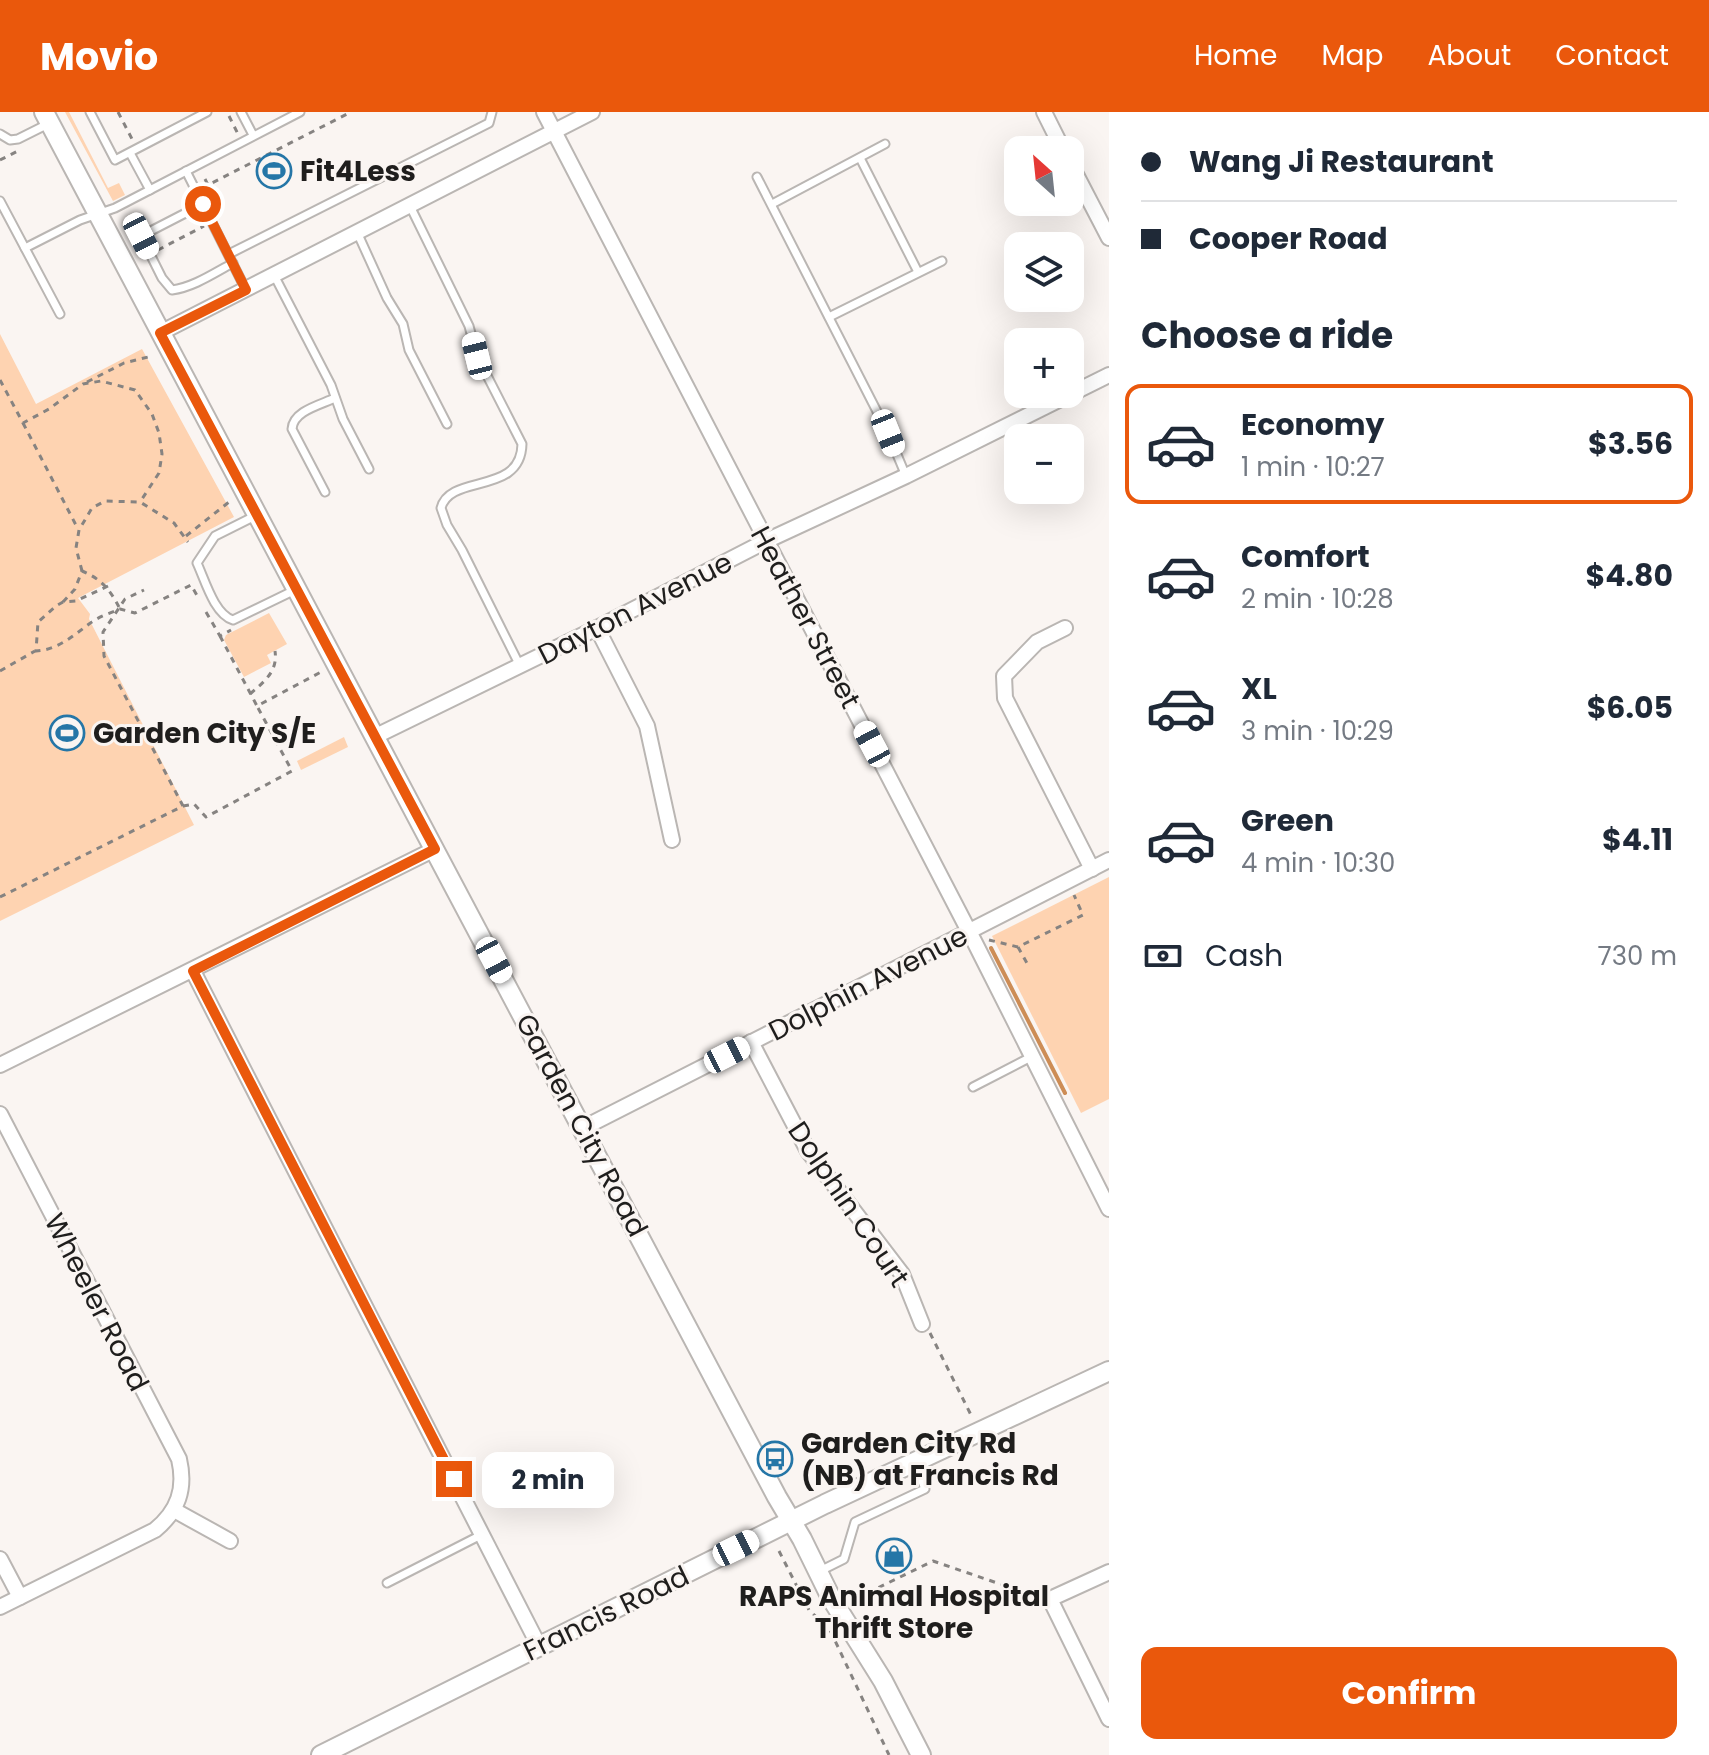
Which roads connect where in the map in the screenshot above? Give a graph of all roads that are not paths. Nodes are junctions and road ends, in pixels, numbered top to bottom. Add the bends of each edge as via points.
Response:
1 (90, 112) edge
2 (207, 112) edge
3 (241, 112) edge
4 (300, 112) edge
5 (492, 112) edge
6 (544, 112) edge
7 (592, 112) edge
8 (1044, 112) edge
9 (47, 117) edge
10 (554, 132) junction
11 (0, 134) edge
12 (253, 135) junction
13 (1056, 136) edge
14 (885, 144) dead end
15 (130, 153) junction
16 (860, 158) junction
17 (186, 171) junction
18 (757, 177) dead end
19 (150, 190) junction
20 (1084, 190) edge
21 (0, 201) edge
22 (203, 204) junction
23 (772, 204) junction
24 (410, 206) junction
25 (98, 214) junction
26 (357, 232) junction
27 (1109, 238) edge
28 (25, 248) junction
29 (229, 254) junction
30 (942, 261) dead end
31 (233, 263) junction
32 (918, 272) junction
33 (274, 275) junction
34 (246, 290) junction
35 (60, 314) dead end
36 (829, 317) junction
37 (160, 333) junction
38 (1109, 375) edge
39 (335, 398) junction
40 (447, 424) dead end
41 (369, 469) dead end
42 (906, 476) junction
43 (325, 492) dead end
44 (256, 515) junction
45 (766, 541) junction
46 (296, 589) junction
47 (597, 628) junction
48 (1065, 628) dead end
49 (520, 666) junction
50 (376, 736) junction
51 (672, 840) dead end
52 (435, 849) junction
53 (1109, 860) edge
54 (1092, 869) junction
55 (969, 931) junction
56 (193, 971) junction
57 (751, 1042) junction
58 (1033, 1057) junction
59 (0, 1065) edge
60 (973, 1087) dead end
61 (0, 1114) edge
62 (583, 1128) junction
63 (1109, 1209) edge
64 (922, 1324) road end
65 (1109, 1371) edge
66 (914, 1462) junction
67 (174, 1510) junction
68 (791, 1520) junction
69 (482, 1534) junction
70 (230, 1541) dead end
71 (0, 1559) edge
72 (818, 1572) junction
73 (1109, 1572) edge
74 (387, 1583) dead end
75 (20, 1597) junction
76 (0, 1607) edge
77 (539, 1646) junction
78 (1109, 1719) edge
79 (321, 1755) edge
80 (921, 1755) edge

1 - 15 lane via 115,160
2 - 15 lane
3 - 12 lane
4 - 12 lane
5 - 29 lane via 489,123
6 - 10 street, Heather Street
7 - 10 street
8 - 13 street
9 - 11 lane via 18,139
9 - 25 street, Garden City Road
10 - 24 street
10 - 45 street, Heather Street
12 - 17 lane
14 - 16 lane
15 - 19 lane
16 - 23 lane
16 - 32 lane
17 - 19 lane
17 - 22 lane
18 - 23 lane
19 - 25 lane
20 - 27 street
21 - 28 lane
22 - 29 lane
22 - 31 lane via 141,236 162,278 172,290 188,287
23 - 36 lane
24 - 26 street
24 - 49 lane via 522,444 513,471 448,497 441,508
25 - 28 lane
25 - 37 street, Garden City Road
26 - 33 street
26 - 40 lane
28 - 35 lane
29 - 31 lane
30 - 32 lane
31 - 34 lane
32 - 36 lane
33 - 34 street
33 - 39 lane
34 - 37 street
36 - 42 lane
37 - 44 street, Garden City Road
38 - 42 street, Dayton Avenue
39 - 41 lane
39 - 43 lane via 298,416 292,429
42 - 45 street, Dayton Avenue
44 - 46 street, Garden City Road
44 - 46 lane via 215,536 197,563 220,610 233,620
45 - 47 street, Dayton Avenue
45 - 55 street, Heather Street
46 - 50 street, Garden City Road
47 - 49 street, Dayton Avenue
47 - 51 street via 647,726
48 - 54 street via 1037,642 1004,676 1005,698
49 - 50 street, Dayton Avenue
50 - 52 street, Garden City Road
52 - 56 street
52 - 62 street, Garden City Road
53 - 54 street, Dolphin Avenue
54 - 55 street, Dolphin Avenue
55 - 57 street, Dolphin Avenue
55 - 58 street, Heather Street
56 - 59 street
56 - 69 street
57 - 62 street, Dolphin Avenue
57 - 64 street, Dolphin Court via 808,1151 902,1274
58 - 60 lane
58 - 63 street, Heather Street
61 - 67 street, Wheeler Road via 179,1459 183,1483
62 - 68 street, Garden City Road
65 - 66 street, Francis Road
66 - 68 street, Francis Road
66 - 72 lane via 925,1489 855,1522 844,1559
67 - 70 street
67 - 75 street via 155,1530
68 - 72 street, Garden City Road
68 - 77 street, Francis Road
69 - 74 lane
69 - 77 street
71 - 75 street
72 - 80 street, Garden City Road
73 - 78 street via 1050,1599
75 - 76 street
77 - 79 street, Francis Road

